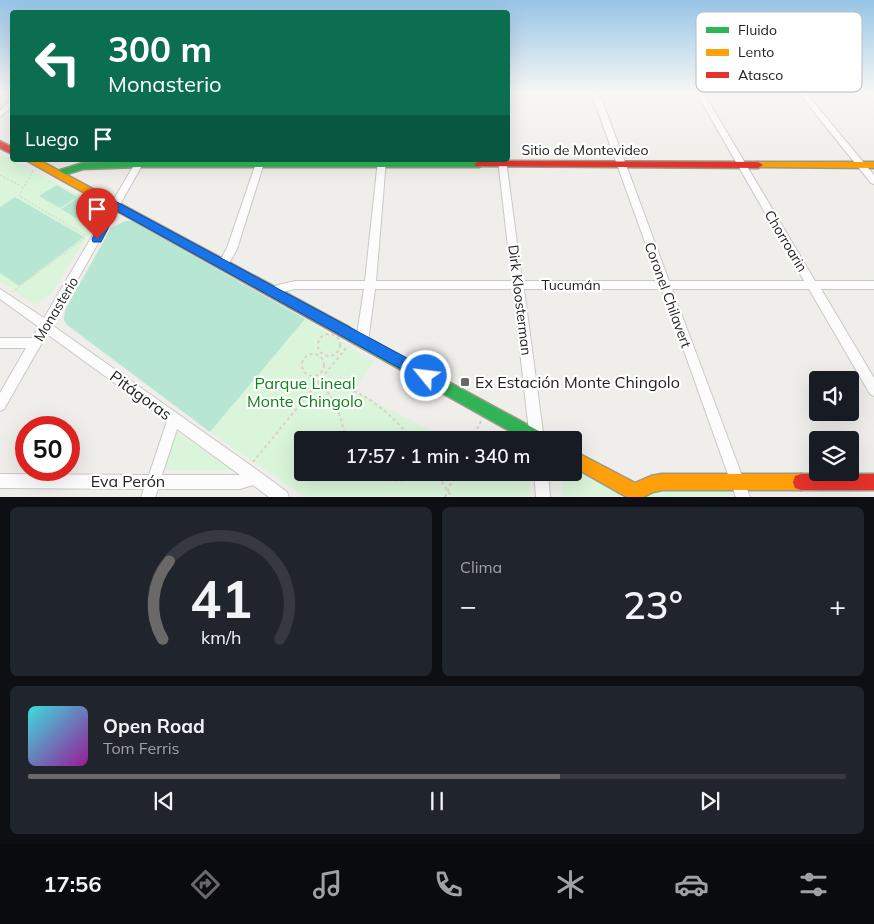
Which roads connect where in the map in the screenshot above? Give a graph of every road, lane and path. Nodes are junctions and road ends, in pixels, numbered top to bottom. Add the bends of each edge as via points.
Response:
1 (604, 115) edge
2 (713, 115) edge
3 (820, 115) edge
4 (140, 162) edge
5 (381, 162) edge
6 (503, 162) edge
7 (260, 163) edge
8 (741, 164) junction
9 (32, 165) edge
10 (622, 165) junction
11 (860, 165) junction
12 (874, 165) edge
13 (57, 174) junction
14 (0, 175) edge
15 (874, 182) edge
16 (23, 188) junction
17 (115, 205) junction
18 (223, 264) junction
19 (370, 285) junction
20 (518, 285) junction
21 (664, 285) junction
22 (812, 285) junction
23 (874, 285) edge
24 (270, 290) junction
25 (6, 293) edge
26 (46, 326) junction
27 (359, 339) junction
28 (0, 343) edge
29 (36, 343) junction
30 (322, 355) junction
31 (323, 369) junction
32 (327, 372) junction
33 (318, 383) junction
34 (874, 390) edge
35 (0, 405) edge
36 (486, 410) junction
37 (174, 419) junction
38 (344, 431) edge
39 (404, 431) edge
40 (476, 431) edge
41 (524, 431) edge
42 (538, 431) edge
43 (582, 463) edge
44 (251, 474) junction
45 (0, 481) edge
46 (153, 481) junction
47 (441, 481) edge
48 (452, 481) edge
49 (542, 481) edge
50 (737, 481) junction
51 (874, 482) edge
52 (448, 492) junction
53 (639, 494) edge
54 (148, 496) edge
55 (282, 496) edge
56 (445, 496) edge
57 (452, 496) edge
58 (543, 496) edge
59 (743, 496) edge

1 - 10 street, Coronel Chilavert
2 - 8 street, Chorroarin
3 - 11 street
4 - 7 street, Sitio de Montevideo
4 - 13 street, Sitio de Montevideo via 83,166
4 - 17 street, Monasterio
5 - 6 street, Sitio de Montevideo
5 - 7 street, Sitio de Montevideo
5 - 19 street
6 - 10 street, Sitio de Montevideo
6 - 20 street, Dirk Kloosterman
7 - 18 street via 232,249
8 - 10 street, Sitio de Montevideo
8 - 11 street, Sitio de Montevideo
8 - 22 street, Chorroarin
9 - 13 street
9 - 16 path
10 - 21 street, Coronel Chilavert
11 - 12 street, Sitio de Montevideo
11 - 15 street
13 - 17 street
14 - 16 path
16 - 25 path via 18,196 89,237
17 - 18 street
17 - 26 street, Monasterio
18 - 24 street
19 - 20 street, Tucumán
19 - 24 street, Tucumán via 295,285
19 - 27 street
20 - 21 street, Tucumán
20 - 42 street, Dirk Kloosterman
21 - 22 street, Tucumán
21 - 50 street, Coronel Chilavert
22 - 23 street, Tucumán
22 - 34 street, Chorroarin
24 - 27 street
25 - 26 street, Pitágoras
26 - 29 street, Monasterio
26 - 37 street, Pitágoras
27 - 32 path
27 - 36 street
28 - 29 street
29 - 35 street, Monasterio
30 - 30 path via 318,350 320,340 330,335 338,338 340,346 336,352
30 - 31 path
30 - 31 path via 310,355 301,367 309,376
31 - 32 path
32 - 33 path
33 - 38 path via 334,402
33 - 39 path via 339,384 379,405
33 - 44 path
36 - 40 path
36 - 41 street
37 - 44 street, Pitágoras
37 - 46 street
43 - 53 street
44 - 46 street, Eva Perón via 240,482
44 - 55 street, Pitágoras
45 - 46 street, Eva Perón
46 - 54 street
47 - 52 path
48 - 52 path
49 - 58 street
50 - 51 street
50 - 53 street via 662,482 651,484
50 - 59 street, Coronel Chilavert
52 - 56 path
52 - 57 path

